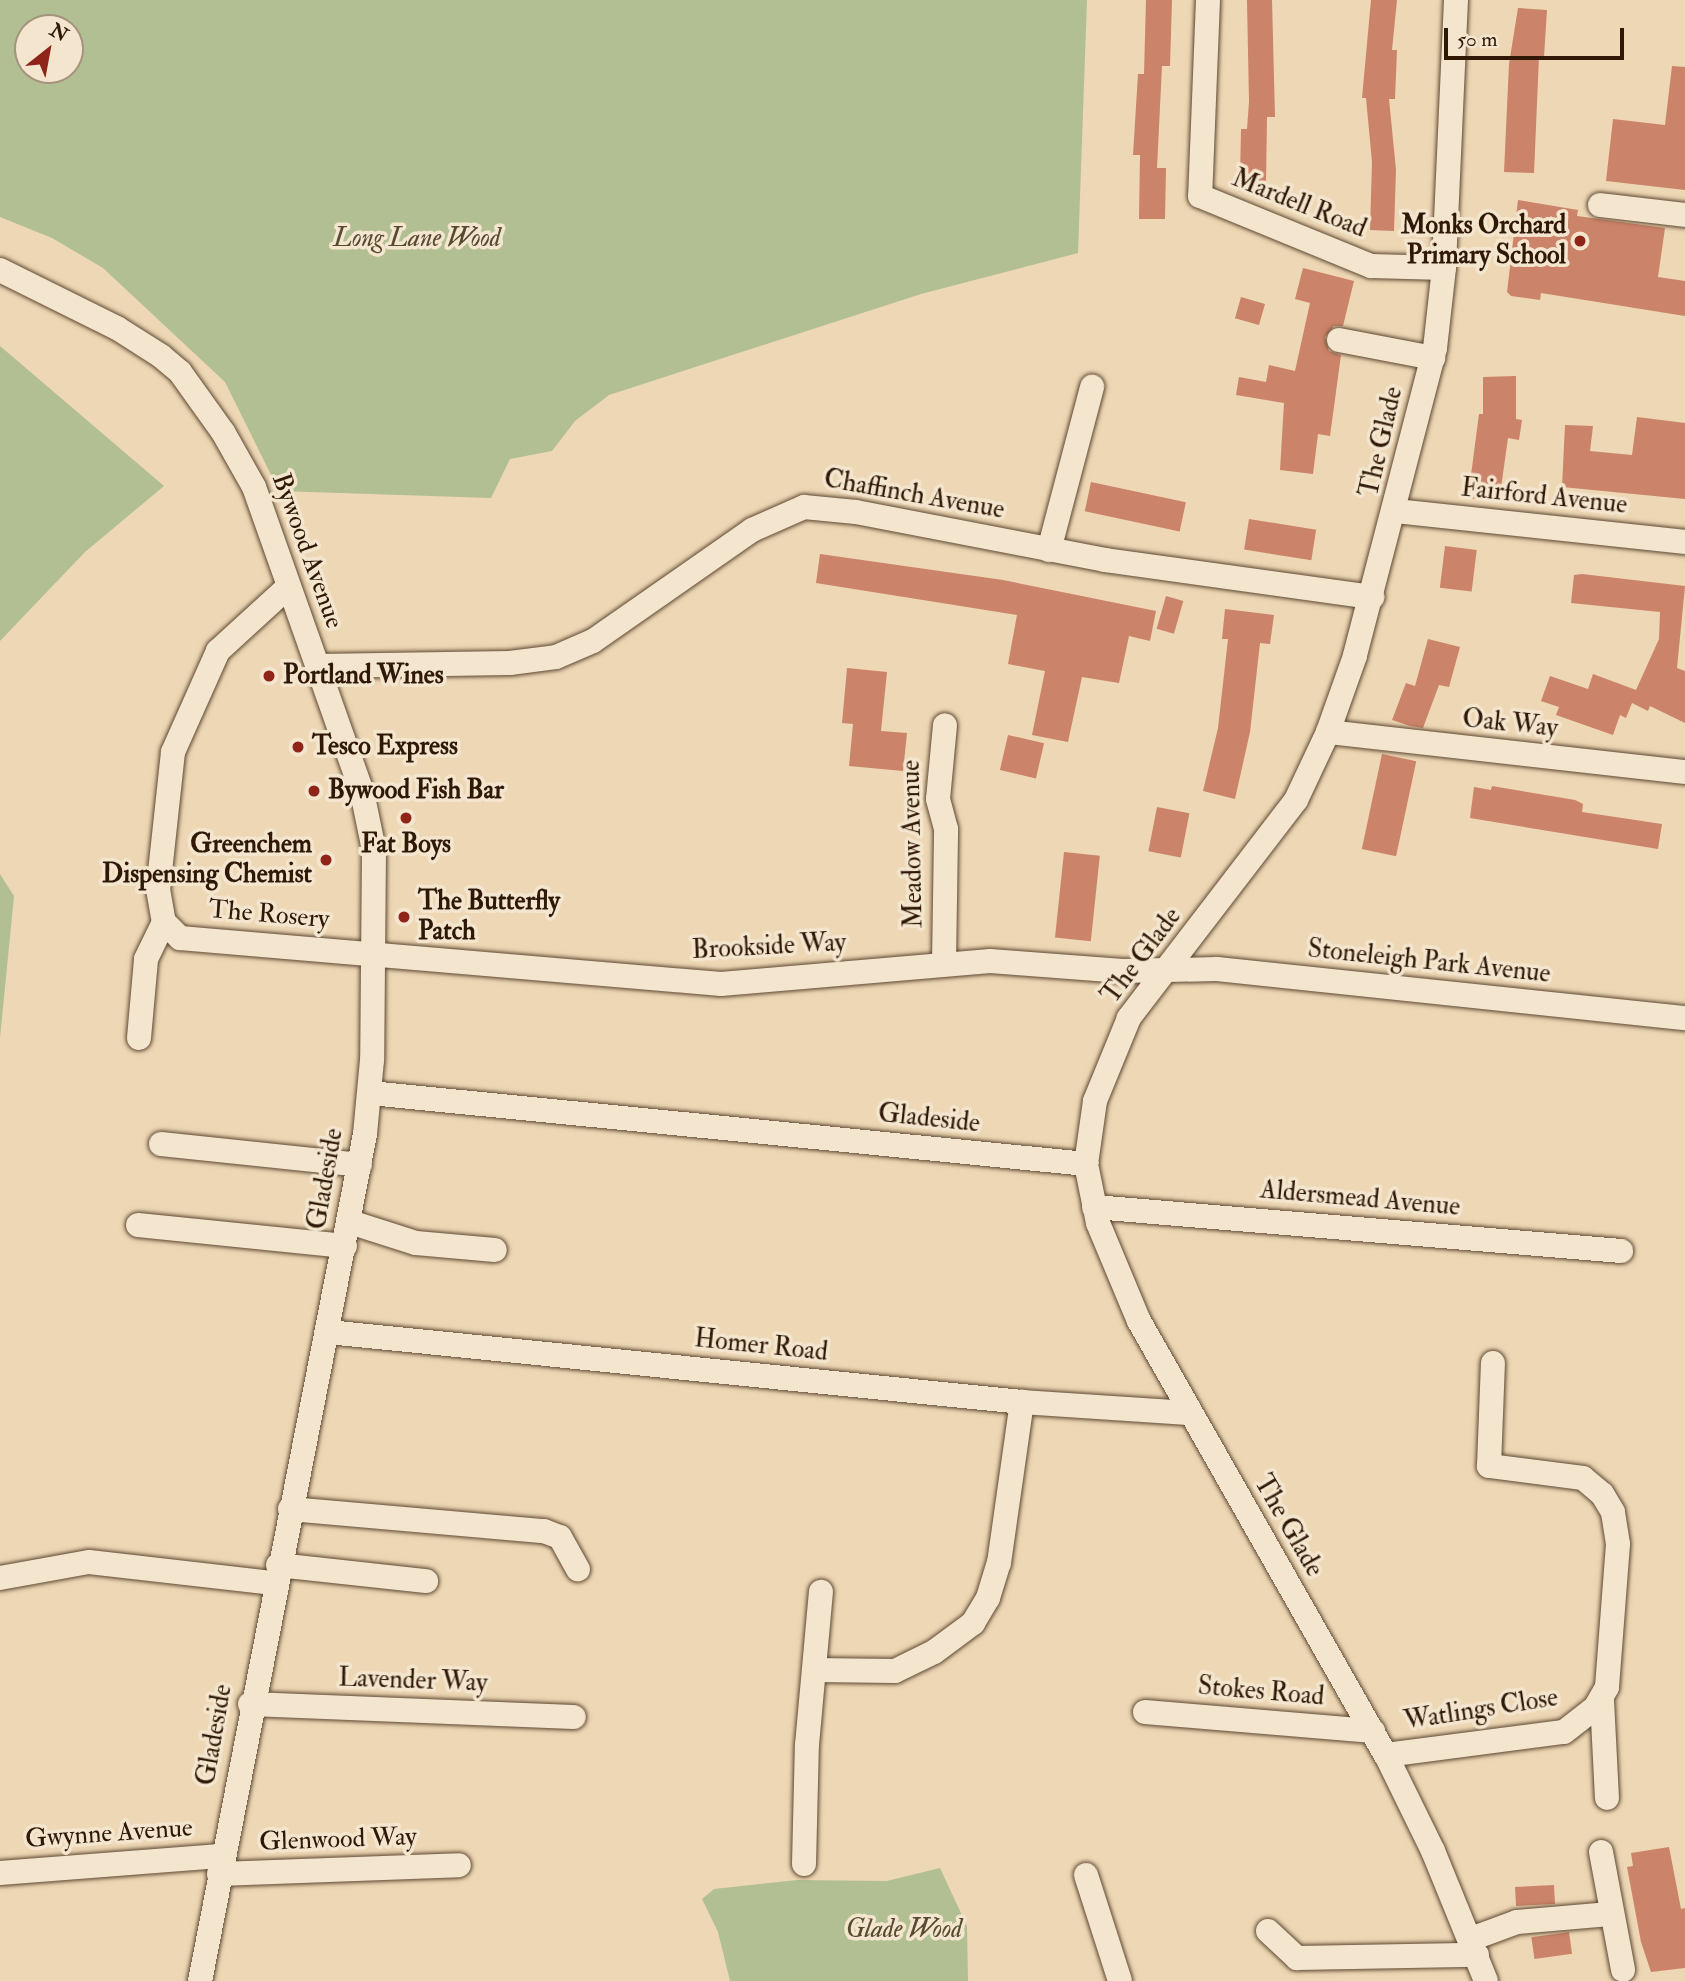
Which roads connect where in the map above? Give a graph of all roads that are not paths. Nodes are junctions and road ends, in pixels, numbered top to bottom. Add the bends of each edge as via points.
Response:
1 (1208, 0) edge
2 (1455, 0) edge
3 (1600, 205) dead end
4 (1685, 215) edge
5 (1444, 268) junction
6 (0, 271) edge
7 (1339, 340) dead end
8 (1433, 358) junction
9 (1092, 387) dead end
10 (1396, 511) junction
11 (1685, 542) edge
12 (1049, 550) junction
13 (288, 587) junction
14 (1372, 597) junction
15 (317, 666) junction
16 (945, 725) dead end
17 (1328, 732) junction
18 (1685, 772) edge
19 (164, 922) junction
20 (375, 955) junction
21 (944, 963) junction
22 (1166, 971) junction
23 (1685, 1018) edge
24 (139, 1038) dead end
25 (370, 1093) junction
26 (161, 1144) dead end
27 (1086, 1164) junction
28 (360, 1165) junction
29 (1094, 1207) junction
30 (138, 1225) dead end
31 (348, 1234) junction
32 (495, 1250) dead end
33 (1621, 1251) dead end
34 (328, 1332) junction
35 (1493, 1363) dead end
36 (1021, 1402) junction
37 (1188, 1413) junction
38 (290, 1509) junction
39 (578, 1569) dead end
40 (276, 1574) junction
41 (0, 1578) edge
42 (426, 1581) dead end
43 (821, 1592) dead end
44 (815, 1670) junction
45 (1602, 1700) junction
46 (250, 1704) junction
47 (1145, 1712) dead end
48 (574, 1717) dead end
49 (1373, 1731) junction
50 (1386, 1755) junction
51 (1607, 1798) dead end
52 (1601, 1852) dead end
53 (804, 1864) dead end
54 (221, 1865) junction
55 (458, 1865) dead end
56 (0, 1873) edge
57 (1086, 1875) dead end
58 (1609, 1914) junction
59 (1268, 1931) dead end
60 (1474, 1947) junction
61 (1623, 1970) dead end
62 (200, 1981) edge
63 (1121, 1981) edge
64 (1486, 1981) edge

1 - 5 street, Mardell Road via 1200,196 1371,266
2 - 5 street, The Glade
3 - 4 street
5 - 8 street, The Glade
6 - 13 street, Bywood Avenue via 117,328 180,372 245,468
7 - 8 street
8 - 10 street, The Glade
9 - 12 street
10 - 11 street, Fairford Avenue
10 - 14 street, The Glade
12 - 14 street, Chaffinch Avenue
12 - 15 street, Chaffinch Avenue via 847,510 804,507 752,530 604,633 556,657 510,663
13 - 15 street, Bywood Avenue
13 - 19 street via 218,651 173,752 157,865
14 - 17 street, The Glade
15 - 20 street, Bywood Avenue via 368,815 374,862
16 - 21 street, Meadow Avenue via 938,799 946,829
17 - 18 street, Oak Way
17 - 22 street, The Glade via 1284,818
19 - 20 street, The Rosery via 180,938
19 - 24 street via 146,959
20 - 21 street, Brookside Way via 721,984
20 - 25 street, Bywood Avenue
21 - 22 street, Brookside Way via 1016,960
22 - 23 street, Stoneleigh Park Avenue via 1217,970
22 - 27 street, The Glade via 1138,1004 1111,1057 1091,1118
25 - 27 street, Gladeside
25 - 28 street, Gladeside
26 - 28 street
27 - 29 street, The Glade
28 - 31 street, Gladeside
29 - 33 street, Aldersmead Avenue
29 - 37 street, The Glade via 1124,1289
30 - 31 street
31 - 32 street
31 - 34 street, Gladeside
34 - 36 street, Homer Road
34 - 38 street, Gladeside
35 - 45 street via 1489,1466 1583,1478 1602,1494 1616,1521 1609,1677
36 - 37 street, Homer Road
36 - 44 street via 999,1563 988,1598 972,1623 933,1652 895,1671
37 - 49 street, The Glade
38 - 39 street via 544,1531 560,1537
38 - 40 street, Gladeside
40 - 41 street via 89,1562
40 - 42 street
40 - 46 street, Gladeside
43 - 44 street
44 - 53 street
45 - 50 street, Watlings Close via 1579,1723 1553,1735
45 - 51 street
46 - 48 street, Lavender Way
46 - 54 street, Gladeside
47 - 49 street, Stokes Road
49 - 50 street, The Glade
50 - 60 street, The Glade
52 - 58 street
54 - 55 street, Glenwood Way
54 - 56 street, Gwynne Avenue
54 - 62 street, Gladeside
57 - 63 street
58 - 60 street via 1517,1922
58 - 61 street
59 - 60 street via 1297,1958
60 - 64 street, The Glade

